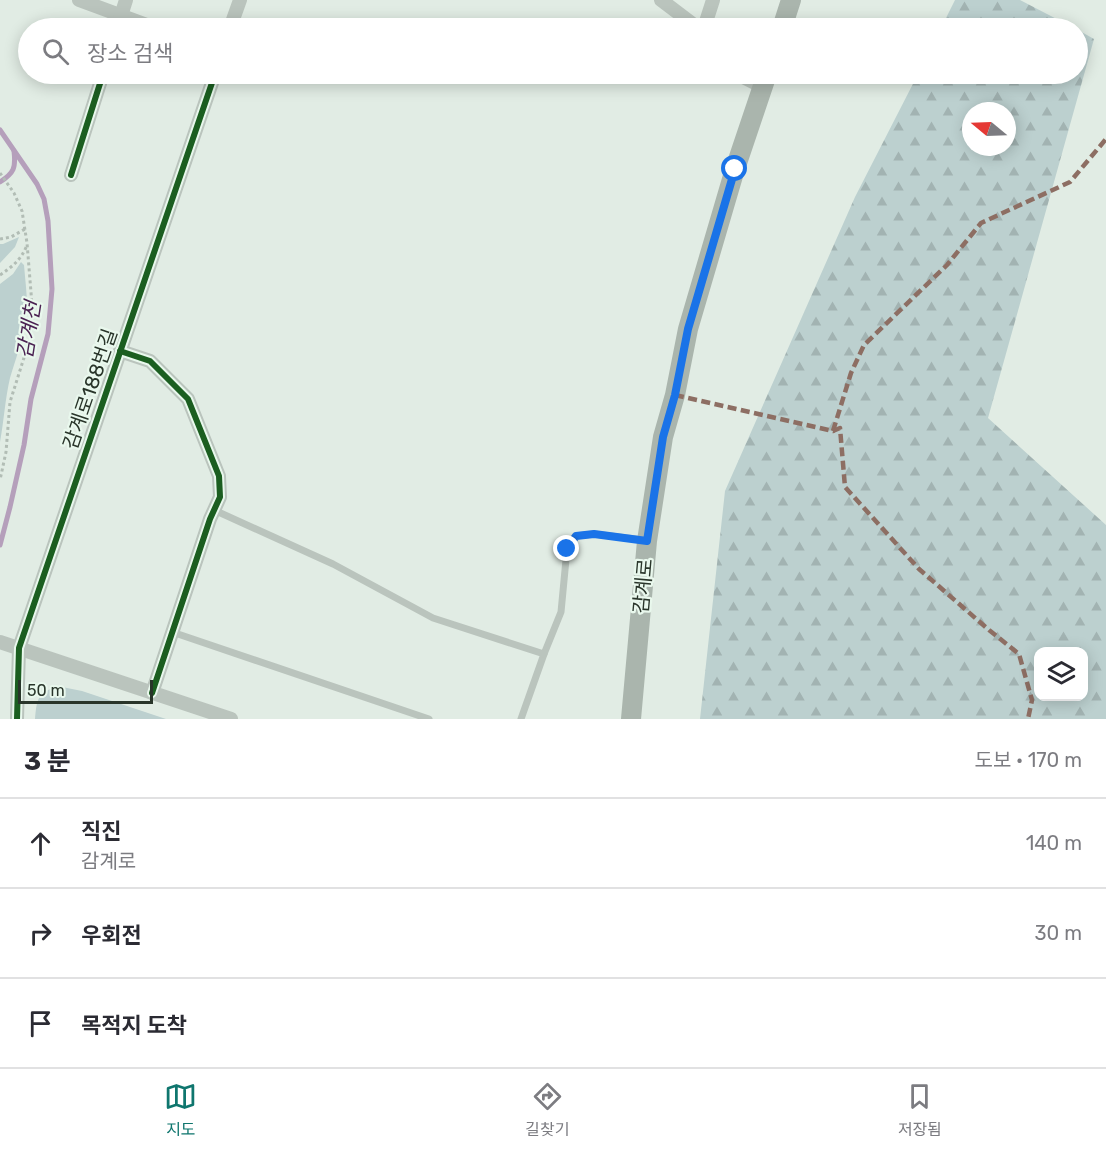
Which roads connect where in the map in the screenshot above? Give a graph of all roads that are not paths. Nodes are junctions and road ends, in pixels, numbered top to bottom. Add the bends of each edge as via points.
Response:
1 (79, 0) edge
2 (126, 0) edge
3 (240, 0) edge
4 (661, 0) edge
5 (713, 0) edge
6 (791, 0) edge
7 (112, 18) edge
8 (120, 18) edge
9 (234, 18) edge
10 (685, 18) edge
11 (707, 18) edge
12 (785, 18) edge
13 (100, 84) edge
14 (212, 84) edge
15 (764, 84) edge
16 (71, 175) dead end
17 (120, 351) junction
18 (214, 510) junction
19 (647, 541) junction
20 (172, 632) junction
21 (0, 642) edge
22 (19, 648) junction
23 (544, 654) junction
24 (152, 693) junction
25 (17, 719) edge
26 (231, 719) edge
27 (429, 719) edge
28 (521, 719) edge
29 (631, 719) edge

1 - 7 street
2 - 8 street
3 - 9 street
4 - 10 street
5 - 11 street
6 - 12 main road
13 - 16 street
14 - 17 street, 감계로188번길
15 - 19 main road, 감계로 via 688,329 663,437
17 - 18 street via 150,361 188,399 219,476 220,497
17 - 22 street, 감계로188번길
18 - 20 street
18 - 23 lane via 333,564 433,618
19 - 23 lane via 594,534 576,536 567,549 561,612
19 - 29 main road, 감계로
20 - 24 street
20 - 27 lane
21 - 22 street
22 - 24 street
22 - 25 street, 감계로188번길
23 - 28 lane
24 - 26 street

